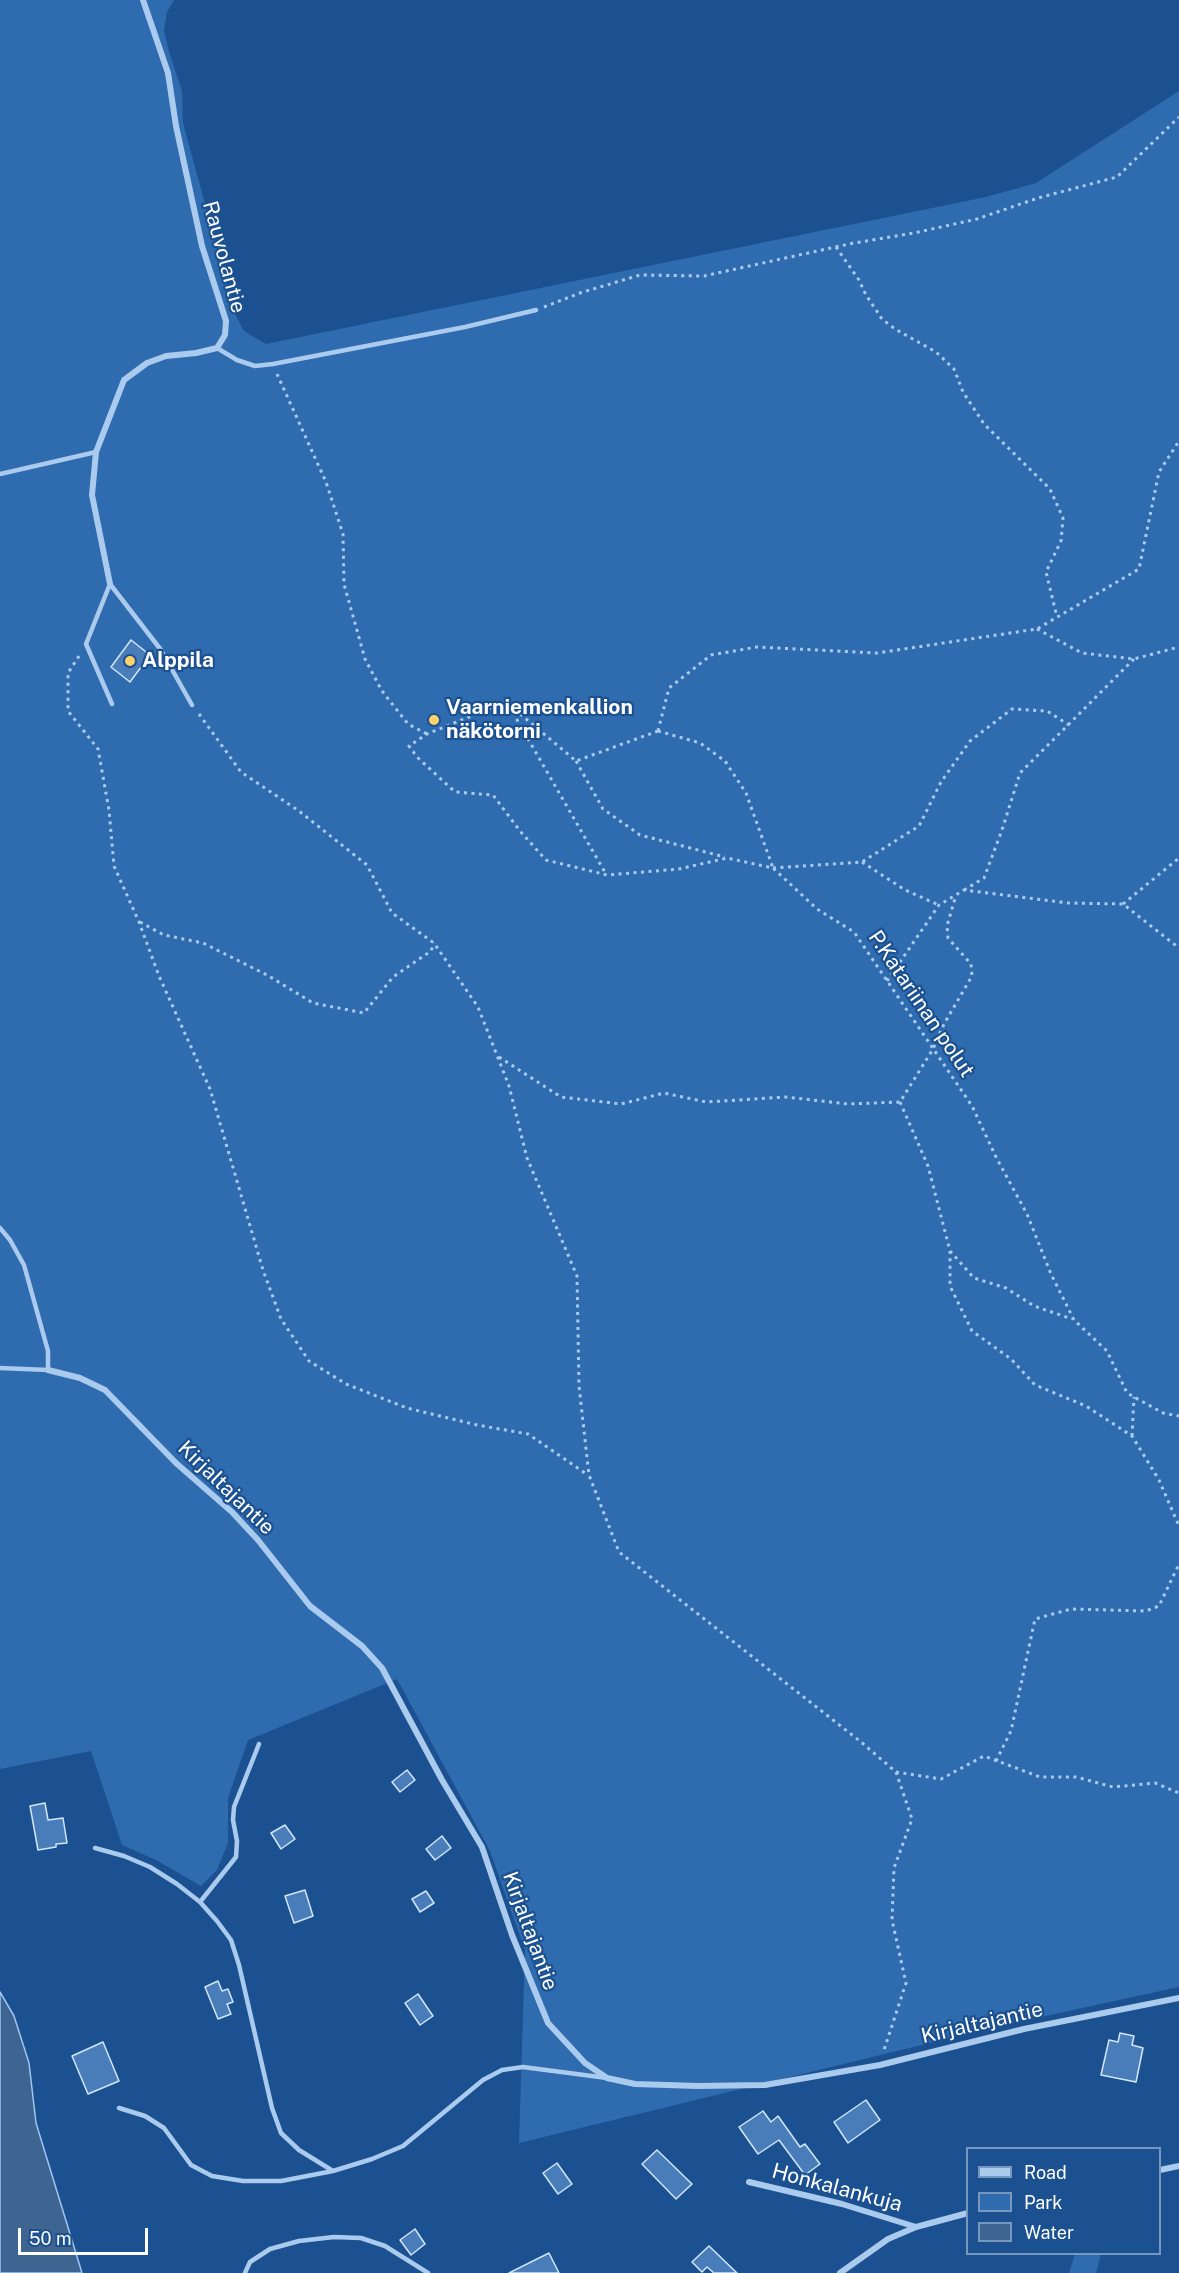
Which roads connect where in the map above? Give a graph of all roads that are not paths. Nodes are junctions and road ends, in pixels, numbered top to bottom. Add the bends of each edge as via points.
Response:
1 (143, 0) edge
2 (536, 310) road end
3 (217, 348) junction
4 (96, 452) junction
5 (0, 474) edge
6 (110, 584) junction
7 (112, 704) dead end
8 (192, 705) road end
9 (0, 1228) edge
10 (0, 1368) edge
11 (48, 1370) junction
12 (259, 1744) dead end
13 (95, 1848) dead end
14 (200, 1902) junction
15 (1179, 1998) edge
16 (607, 2078) junction
17 (119, 2108) dead end
18 (1179, 2166) edge
19 (1161, 2170) edge
20 (333, 2171) junction
21 (750, 2182) dead end
22 (966, 2214) edge
23 (916, 2227) junction
24 (245, 2273) edge
25 (428, 2273) edge
26 (840, 2273) edge

1 - 3 street, Rauvolantie via 168,73 202,246 226,321 225,335
2 - 3 lane via 273,364 255,366
3 - 4 street via 166,356 147,363 124,380
4 - 5 lane
4 - 6 street via 92,495
6 - 7 lane via 86,644
6 - 8 lane via 161,650
9 - 11 lane via 24,1264 48,1351
10 - 11 lane
11 - 16 street, Kirjaltajantie via 80,1378 105,1390 258,1540 310,1606 362,1646 382,1668 482,1847 548,2023 585,2062
12 - 14 lane via 234,1808 236,1857
13 - 14 lane via 150,1867
14 - 20 lane via 231,1940 281,2133 299,2150
15 - 16 street, Kirjaltajantie via 1024,2029 880,2065 765,2085 635,2084
16 - 20 lane via 523,2067 502,2070 483,2080 403,2146
17 - 20 lane via 145,2116 164,2128 191,2165 212,2176 281,2181
18 - 19 street
21 - 23 street, Honkalankuja
22 - 23 street
23 - 26 street via 888,2239
24 - 25 lane via 250,2262 270,2249 334,2237 361,2238 385,2246

